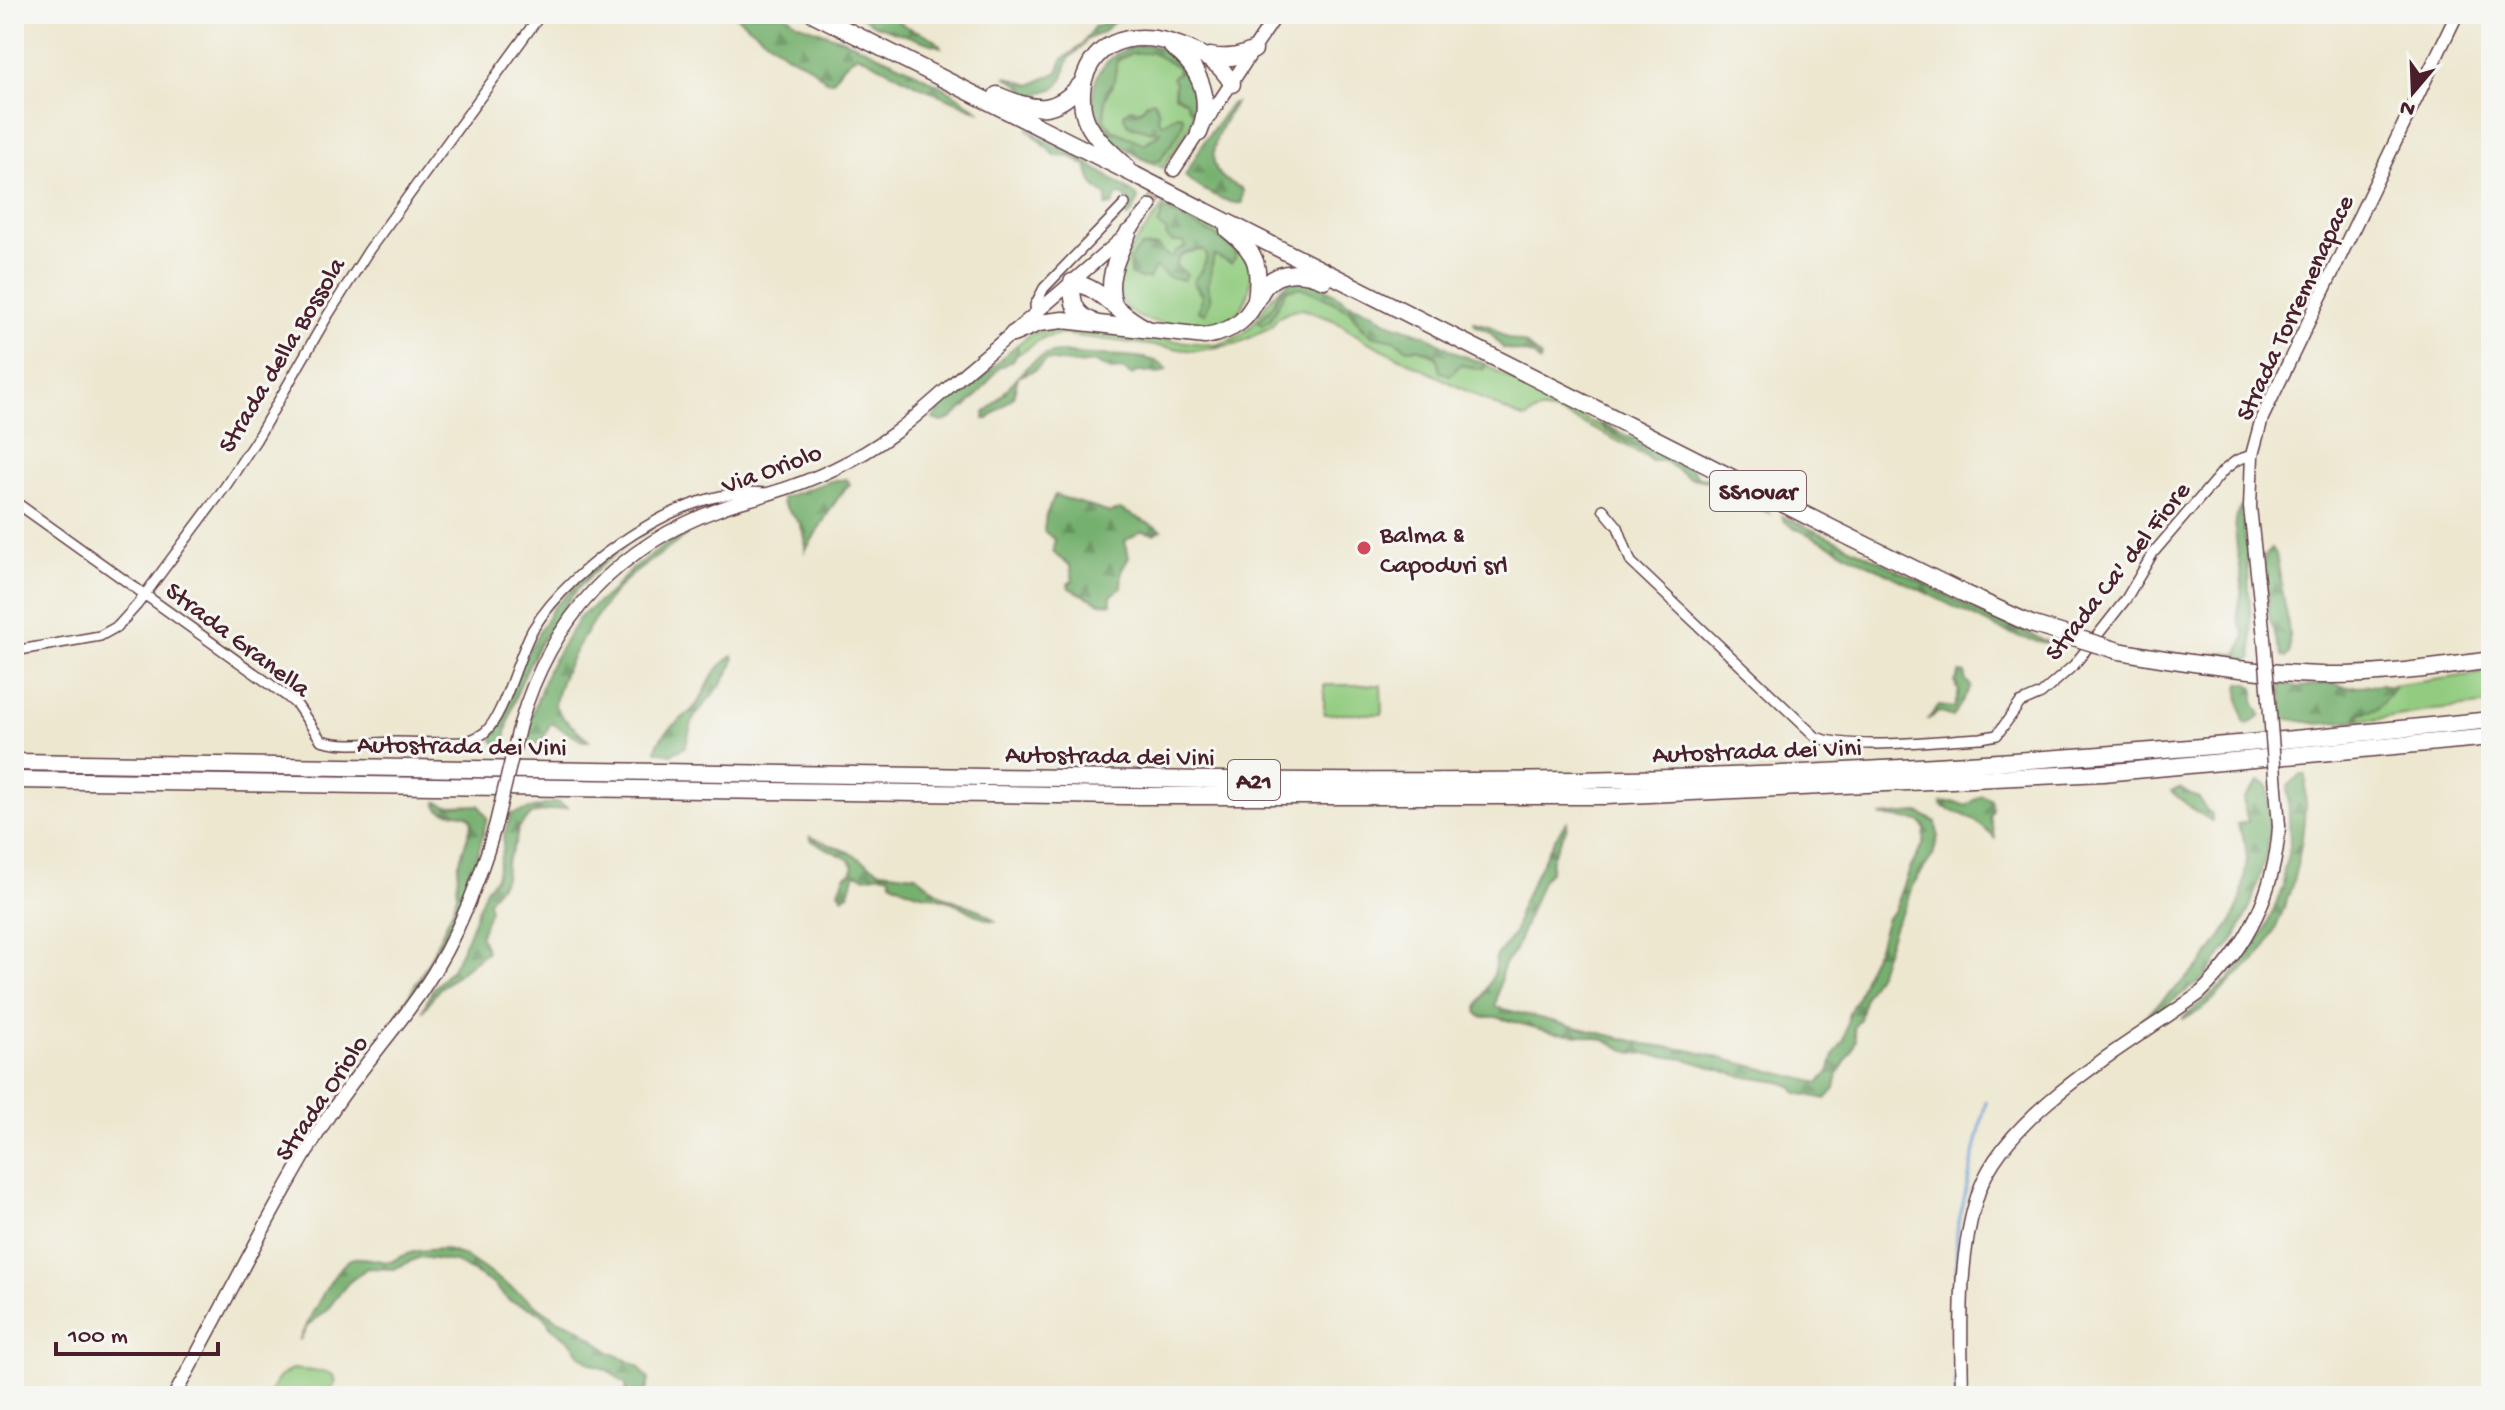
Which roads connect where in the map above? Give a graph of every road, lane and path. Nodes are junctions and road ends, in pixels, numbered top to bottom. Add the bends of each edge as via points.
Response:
1 (541, 14) edge
2 (814, 14) edge
3 (2457, 14) edge
4 (1275, 17) edge
5 (1165, 41) junction
6 (1254, 50) junction
7 (1203, 55) junction
8 (1197, 73) junction
9 (1083, 82) junction
10 (1232, 84) junction
11 (984, 99) junction
12 (1199, 133) junction
13 (1115, 160) junction
14 (1174, 170) tunnel mouth
15 (1125, 204) dead end
16 (1151, 206) tunnel mouth
17 (1205, 211) junction
18 (1128, 233) junction
19 (1345, 281) junction
20 (1072, 282) junction
21 (1256, 301) junction
22 (1114, 304) junction
23 (1036, 314) junction
24 (1099, 324) junction
25 (1159, 332) junction
26 (1013, 334) junction
27 (2252, 455) junction
28 (768, 494) junction
29 (14, 501) edge
30 (1603, 509) dead end
31 (145, 595) junction
32 (14, 651) edge
33 (2491, 660) edge
34 (2491, 720) edge
35 (2491, 737) edge
36 (14, 762) edge
37 (14, 780) edge
38 (496, 823) joint
39 (174, 1396) edge
40 (1962, 1396) edge

1 - 31 street, Strada della Bossola via 369,250 241,463
2 - 11 highway, SS10var
3 - 27 street, Strada Torremenapace via 2276,385
4 - 6 street
5 - 7 highway
5 - 8 highway
5 - 9 highway via 1136,36 1108,46
6 - 7 highway via 1223,59
6 - 10 street
7 - 10 highway via 1218,64
8 - 10 highway
8 - 12 highway via 1206,108
9 - 11 highway via 1051,108 1038,109 997,95
9 - 13 highway via 1087,122
10 - 12 street
11 - 13 highway, SS10var
12 - 14 street
13 - 17 highway, SS10var, bridge
15 - 23 street via 1044,288
16 - 18 street, Via Oriolo
17 - 19 highway, SS10var
17 - 21 highway via 1251,250 1257,270
18 - 20 street, Via Oriolo
18 - 22 highway via 1111,283
19 - 21 highway via 1331,283 1292,273 1273,280
19 - 33 highway, SS10var, bridge via 2031,624 2119,651 2196,665 2322,675 2414,671
20 - 22 highway
20 - 23 street, Via Oriolo
20 - 24 highway via 1076,309
21 - 25 highway via 1242,321 1217,334
22 - 25 highway via 1131,320
23 - 26 street, Via Oriolo
24 - 25 highway
24 - 26 highway via 1053,321
26 - 28 street, Via Oriolo via 893,434 837,467
27 - 30 street, Strada Ca' del Fiore via 2224,470 2200,497 2074,665 2041,694 2020,703 1997,735 1981,738 1855,744 1816,737 1631,562 1618,527
27 - 40 street, Strada Torremenapace, bridge via 2250,507 2279,826 2264,904 2216,978 2064,1090 1990,1167 1971,1220 1963,1269
28 - 31 street, Strada Granella via 719,495 638,531 600,556 561,592 532,630 489,728 461,742 321,740 297,705
28 - 38 street, Via Oriolo, bridge via 685,523 633,554 575,611 531,688
29 - 31 street, Strada Granella
31 - 32 street, Strada della Bossola via 109,632
34 - 36 highway, Autostrada dei Vini / A21 via 2025,761 1605,779 1144,779
35 - 37 highway, Autostrada dei Vini / A21 via 2103,773 1606,796 1125,796
38 - 39 street, Strada Oriolo via 476,890 443,958 327,1119

